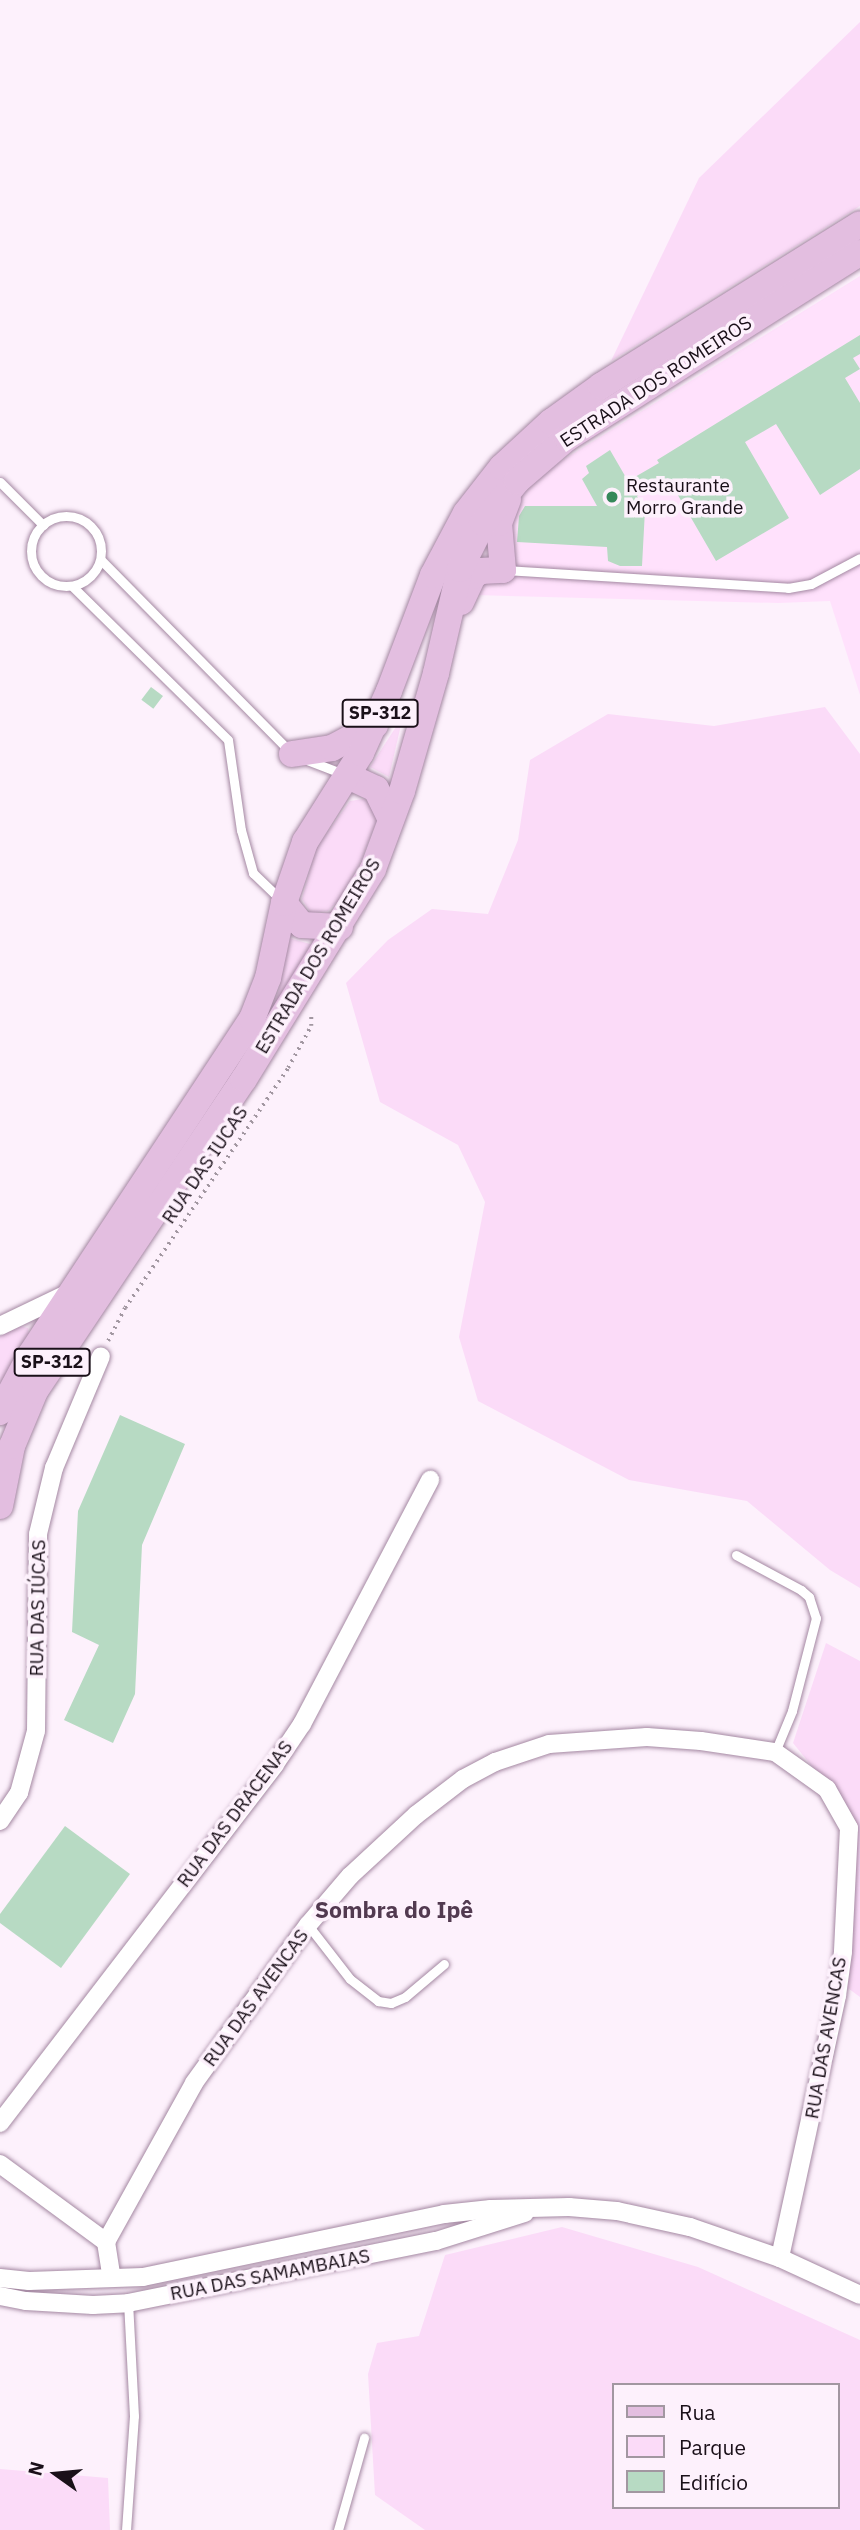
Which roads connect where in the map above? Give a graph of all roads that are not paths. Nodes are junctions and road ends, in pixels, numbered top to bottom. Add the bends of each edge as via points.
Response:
1 (860, 225) edge
2 (860, 253) edge
3 (517, 481) junction
4 (0, 482) edge
5 (43, 525) junction
6 (860, 558) edge
7 (101, 561) junction
8 (503, 570) junction
9 (72, 586) junction
10 (436, 673) junction
11 (375, 725) junction
12 (292, 754) junction
13 (348, 776) junction
14 (391, 820) junction
15 (284, 903) junction
16 (340, 927) junction
17 (71, 1292) junction
18 (0, 1326) edge
19 (101, 1356) road end
20 (0, 1412) edge
21 (430, 1480) dead end
22 (0, 1506) edge
23 (736, 1555) dead end
24 (775, 1752) junction
25 (0, 1821) edge
26 (308, 1925) junction
27 (444, 1964) dead end
28 (0, 2123) edge
29 (0, 2164) edge
30 (535, 2209) junction
31 (106, 2242) junction
32 (780, 2258) junction
33 (193, 2267) junction
34 (0, 2278) edge
35 (112, 2278) junction
36 (198, 2289) junction
37 (860, 2295) edge
38 (0, 2296) edge
39 (128, 2303) junction
40 (364, 2438) dead end
41 (126, 2530) edge
42 (338, 2530) edge

1 - 11 main road, ESTRADA DOS ROMEIROS / SP-312 via 601,386 551,422 502,467 466,513 442,555
2 - 3 main road, ESTRADA DOS ROMEIROS / SP-312 via 590,421
3 - 8 main road via 499,523
3 - 10 main road, ESTRADA DOS ROMEIROS / SP-312 via 468,549 453,593
4 - 5 lane
5 - 7 lane via 60,516 89,524 100,540
5 - 9 lane via 32,542 32,562 52,584
6 - 8 lane via 811,583 788,588
7 - 9 lane via 90,578
7 - 12 lane
8 - 10 main road via 481,571 467,583
9 - 15 lane via 228,740 241,830 253,873
10 - 14 main road, ESTRADA DOS ROMEIROS / SP-312
11 - 12 main road via 332,748
11 - 13 main road, ESTRADA DOS ROMEIROS / SP-312
12 - 13 lane
13 - 14 main road via 376,789
13 - 15 main road, ESTRADA DOS ROMEIROS / SP-312 via 305,842
14 - 16 main road, ESTRADA DOS ROMEIROS / SP-312 via 373,869
15 - 16 main road via 302,925
15 - 17 main road, ESTRADA DOS ROMEIROS / SP-312 via 268,978 252,1019
16 - 22 main road, ESTRADA DOS ROMEIROS / SP-312 via 34,1391 12,1446
17 - 18 street
17 - 20 main road, ESTRADA DOS ROMEIROS / SP-312 via 20,1371
19 - 25 street, RUA DAS IÚCAS via 54,1468 38,1534 36,1731 19,1793
21 - 28 street, RUA DAS DRACENAS via 302,1724
23 - 24 lane via 801,1590 809,1597 816,1618 792,1711
24 - 26 street, RUA DAS AVENCAS via 647,1737 549,1744 521,1751 463,1779 416,1815 350,1876
24 - 32 street, RUA DAS AVENCAS via 827,1789 849,1828 837,1996
26 - 27 lane via 350,1979 379,2001 391,2003 405,1997
26 - 31 street, RUA DAS AVENCAS via 194,2083
29 - 31 street
30 - 32 street, RUA DAS SAMAMBAIAS via 582,2208 647,2217
30 - 33 street, RUA DAS SAMAMBAIAS via 444,2214
30 - 36 street, RUA DAS SAMAMBAIAS via 436,2241
31 - 35 street
32 - 37 street, RUA DAS SAMAMBAIAS
33 - 35 street, RUA DAS SAMAMBAIAS
33 - 36 street
34 - 35 street, RUA DAS SAMAMBAIAS
36 - 39 street, RUA DAS SAMAMBAIAS
38 - 39 street, RUA DAS SAMAMBAIAS
39 - 41 lane via 134,2416
40 - 42 lane

